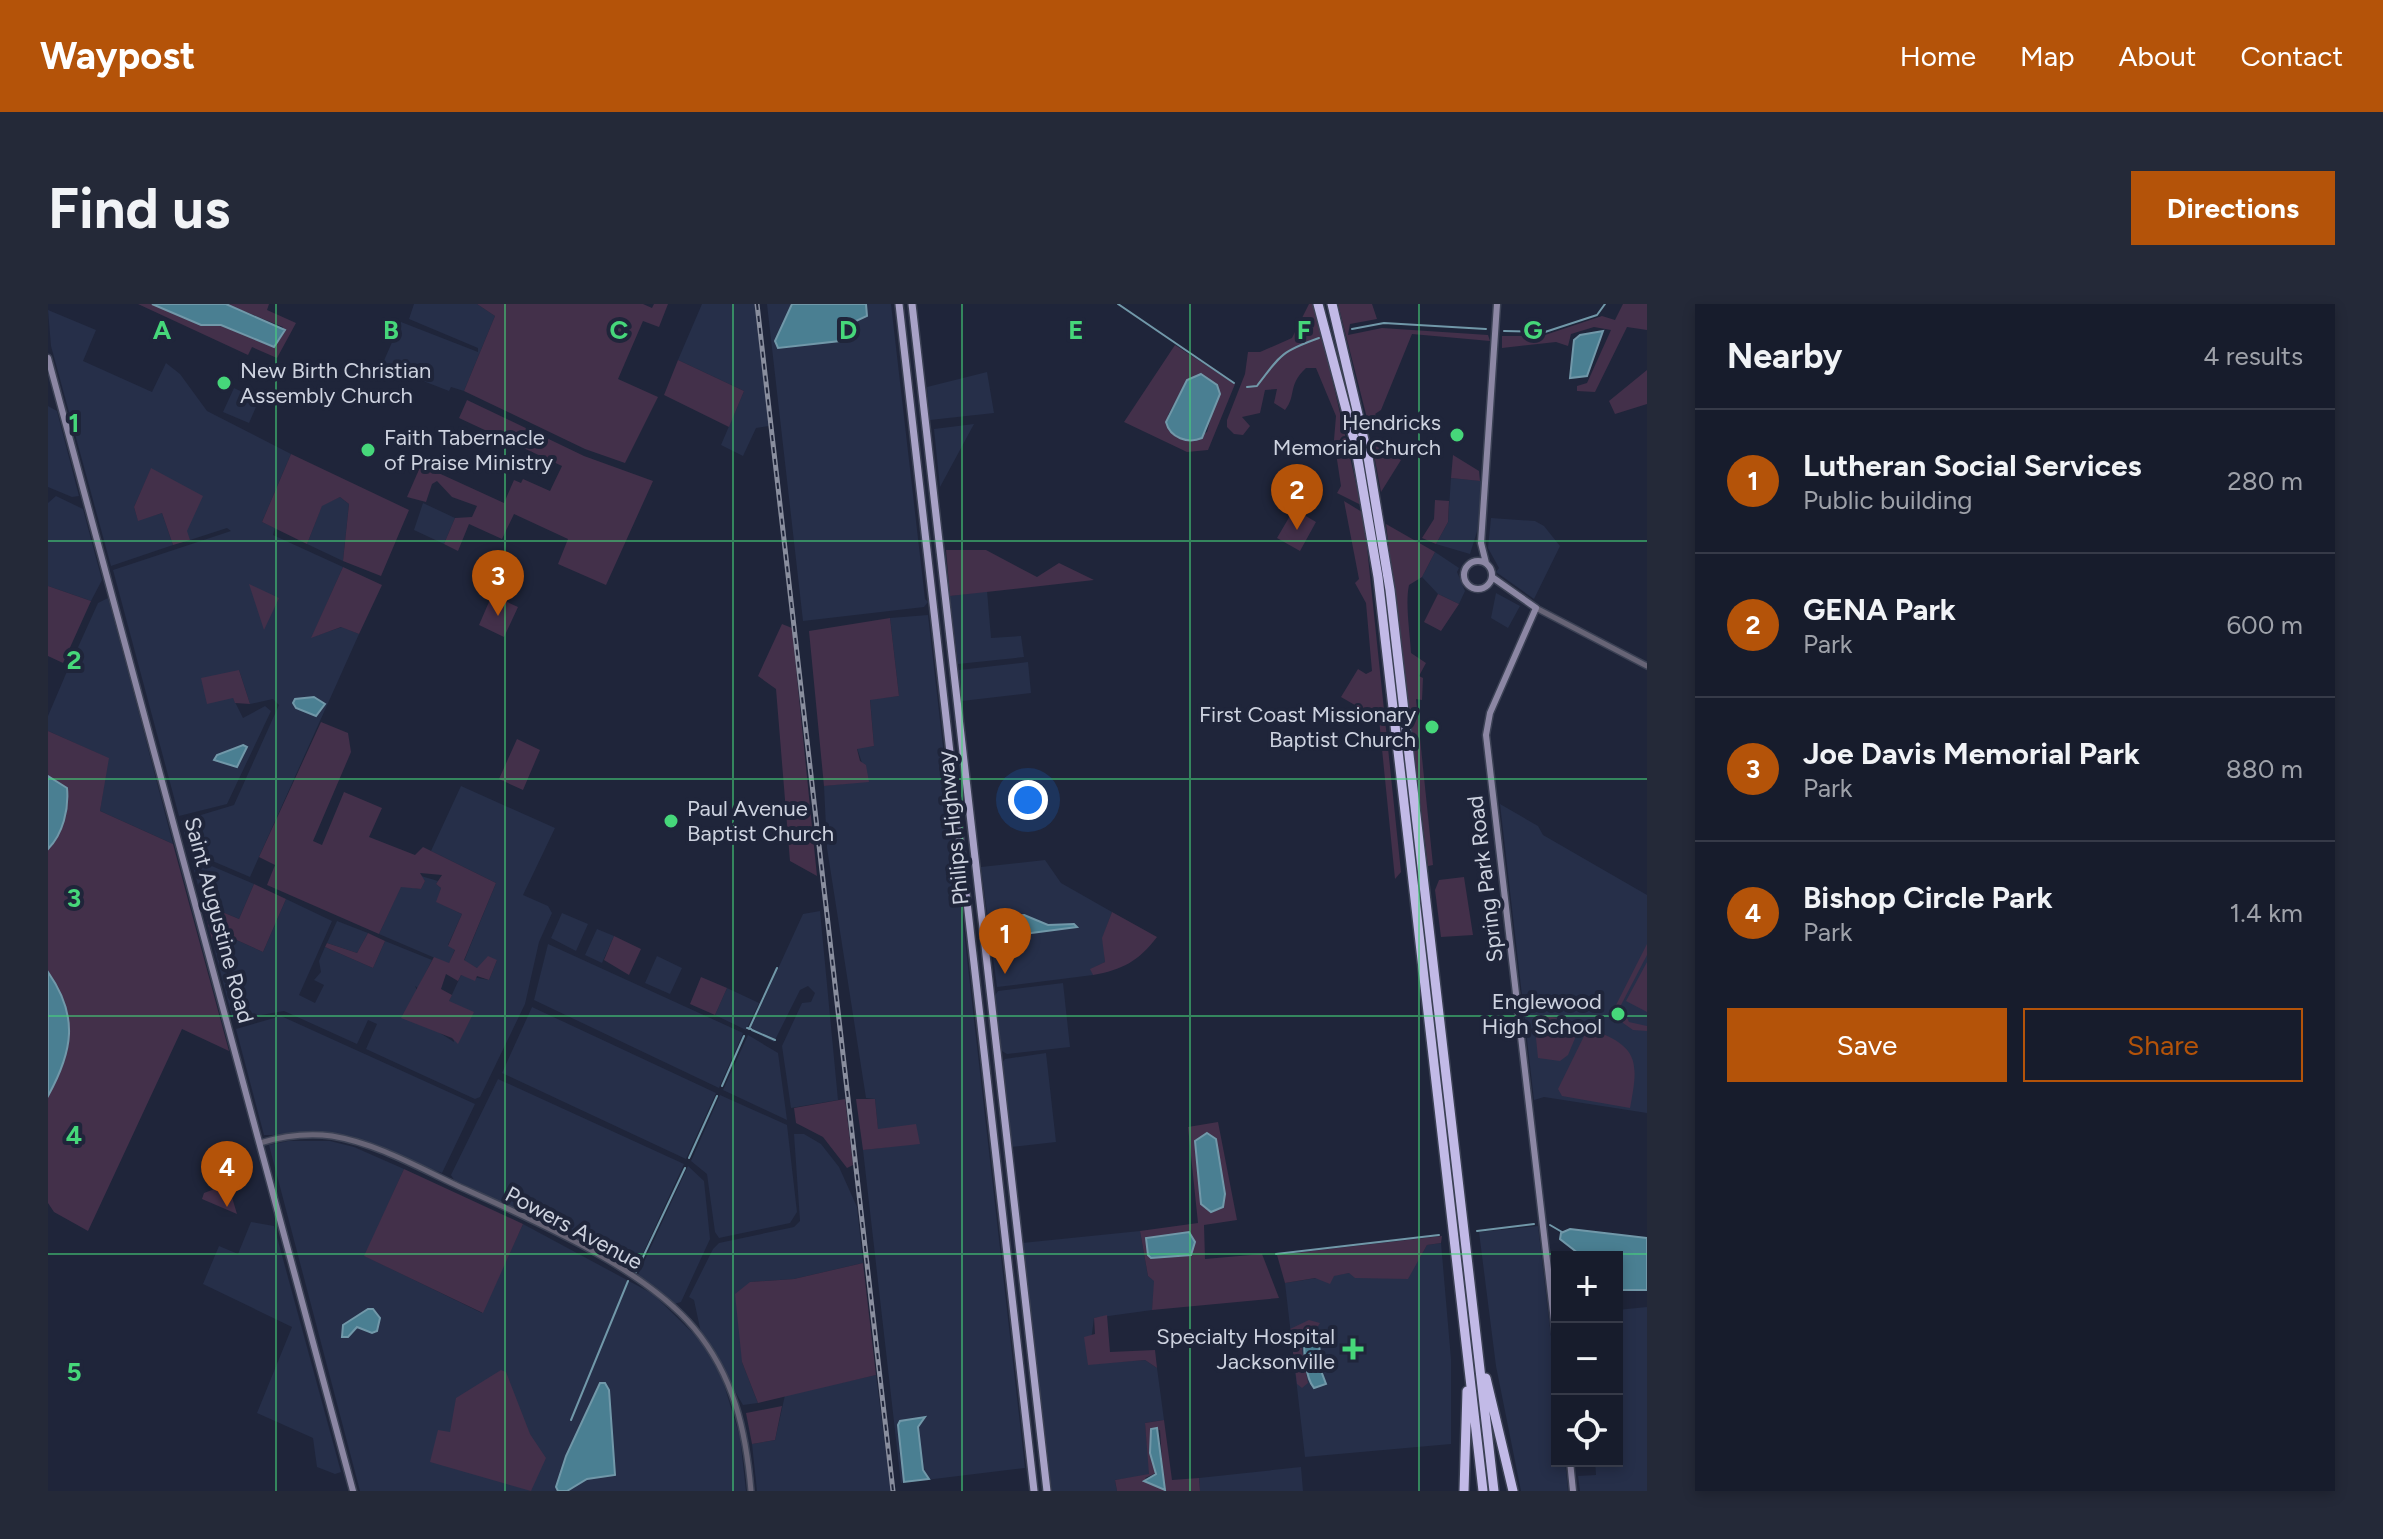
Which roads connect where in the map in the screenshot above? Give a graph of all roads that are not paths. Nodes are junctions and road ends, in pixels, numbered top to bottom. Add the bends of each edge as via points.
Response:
1 (899, 304) edge
2 (912, 304) edge
3 (1318, 304) edge
4 (1332, 304) edge
5 (1497, 304) edge
6 (48, 358) edge
7 (1481, 543) junction
8 (1476, 561) junction
9 (1486, 563) junction
10 (1492, 577) junction
11 (1488, 585) junction
12 (1506, 590) junction
13 (1536, 608) junction
14 (934, 610) junction
15 (949, 634) junction
16 (938, 643) junction
17 (1647, 666) edge
18 (953, 668) junction
19 (260, 1143) junction
20 (1554, 1323) edge
21 (1477, 1344) junction
22 (1467, 1352) junction
23 (1571, 1467) edge
24 (353, 1491) edge
25 (751, 1491) edge
26 (1034, 1491) edge
27 (1047, 1491) edge
28 (1464, 1491) edge
29 (1483, 1491) edge
30 (1494, 1491) edge
31 (1513, 1491) edge
32 (1573, 1491) edge

1 - 14 main road, Philips Highway
2 - 15 main road, Philips Highway
3 - 22 highway via 1342,387 1371,530
4 - 21 highway via 1382,536
5 - 7 main road
6 - 19 main road, Saint Augustine Road
7 - 8 main road
7 - 9 main road
8 - 9 main road
8 - 11 main road via 1466,567 1465,580 1475,588
9 - 10 main road
10 - 11 main road
10 - 12 main road
11 - 12 main road
12 - 13 main road
13 - 17 street
13 - 20 main road, Spring Park Road via 1490,713 1486,735
14 - 15 main road via 943,616
14 - 16 main road, Philips Highway
15 - 18 main road, Philips Highway
16 - 18 main road via 944,662
16 - 26 main road, Philips Highway
18 - 27 main road, Philips Highway
19 - 24 main road, Saint Augustine Road
19 - 25 street, Powers Avenue via 311,1135 370,1146 536,1222 652,1290 694,1327 728,1381 744,1431
21 - 30 highway
21 - 31 highway
22 - 28 highway
22 - 29 highway
23 - 32 main road

